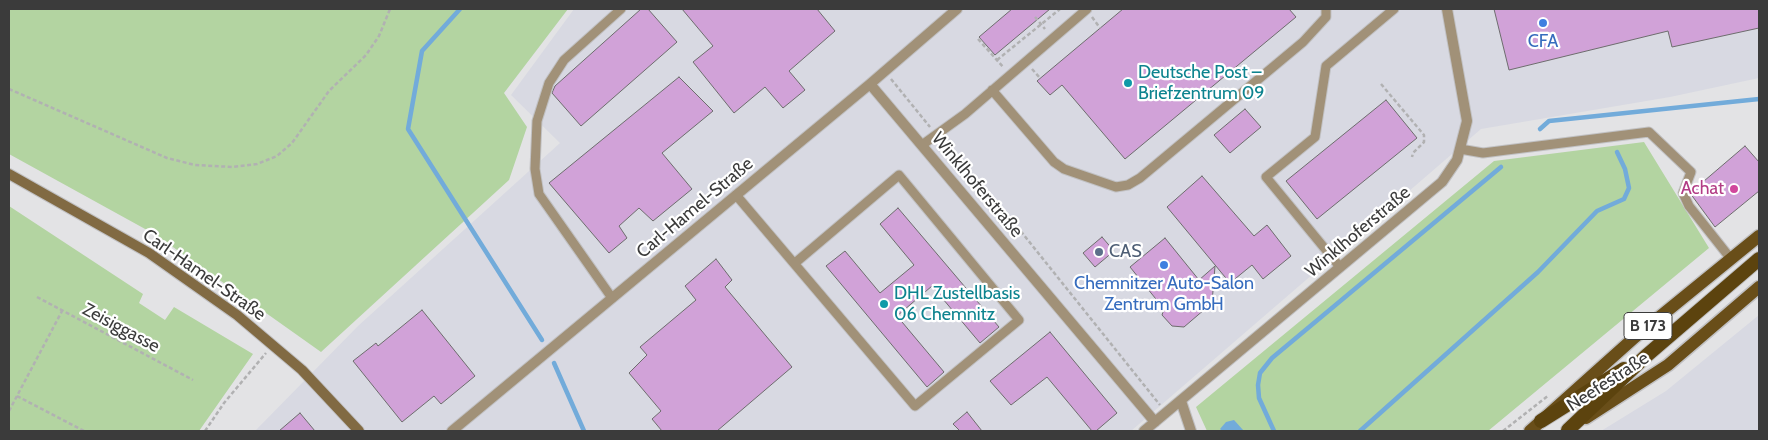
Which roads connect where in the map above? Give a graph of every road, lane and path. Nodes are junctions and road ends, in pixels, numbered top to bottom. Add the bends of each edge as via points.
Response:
1 (390, 9) edge
2 (621, 9) edge
3 (957, 9) edge
4 (1060, 9) edge
5 (1326, 9) edge
6 (1394, 9) edge
7 (1447, 9) edge
8 (1089, 12) edge
9 (1100, 28) dead end
10 (997, 60) dead end
11 (1030, 66) dead end
12 (884, 70) junction
13 (1040, 78) dead end
14 (870, 84) junction
15 (1381, 84) dead end
16 (9, 89) edge
17 (992, 90) junction
18 (935, 133) junction
19 (922, 145) junction
20 (1460, 149) junction
21 (1412, 157) dead end
22 (9, 174) edge
23 (736, 195) junction
24 (1759, 236) edge
25 (1731, 259) junction
26 (1759, 259) edge
27 (795, 263) junction
28 (1340, 267) junction
29 (1759, 287) edge
30 (37, 297) dead end
31 (612, 298) junction
32 (62, 311) junction
33 (274, 345) junction
34 (1646, 356) junction
35 (193, 380) dead end
36 (17, 396) junction
37 (1181, 401) junction
38 (9, 411) edge
39 (1166, 413) junction
40 (1155, 422) junction
41 (1541, 422) junction
42 (84, 431) edge
43 (206, 431) edge
44 (359, 431) edge
45 (452, 431) edge
46 (1144, 431) edge
47 (1192, 431) edge
48 (1530, 431) edge
49 (1567, 431) edge

1 - 16 path via 379,36 366,55 329,91 292,143 277,156 257,164 233,167 195,165 167,158
2 - 31 lane via 564,60 549,83 537,121 535,169 539,194
3 - 12 street, Carl-Hamel-Straße
4 - 10 path
5 - 17 lane via 1326,17 1304,42 1128,185 1116,187 1059,166
6 - 28 lane via 1326,66 1315,137 1266,178
7 - 20 street, Winklhoferstraße via 1467,122
8 - 9 path
8 - 17 lane
11 - 13 path
12 - 14 street, Carl-Hamel-Straße
12 - 18 path
14 - 19 street, Winklhoferstraße
14 - 23 street, Carl-Hamel-Straße
15 - 21 path via 1424,135 1424,142
17 - 18 lane via 965,114
18 - 19 lane
18 - 39 path via 1019,229
19 - 40 street, Winklhoferstraße
20 - 25 lane via 1483,154 1649,132 1691,172 1683,193 1689,206
20 - 28 street, Winklhoferstraße via 1457,160 1442,182
22 - 33 main road, Carl-Hamel-Straße via 150,253
23 - 27 lane
23 - 31 street, Carl-Hamel-Straße
24 - 25 main road, B 173
25 - 41 main road, B 173 via 1635,338
26 - 34 highway, Neefestraße / B 173
27 - 27 lane via 915,406 1019,320 899,175
28 - 37 street, Winklhoferstraße
29 - 49 main road, Neefestraße via 1668,365
30 - 32 path, Zeisiggasse
31 - 45 street, Carl-Hamel-Straße
32 - 35 path, Zeisiggasse
32 - 36 path
33 - 43 path via 244,378
33 - 44 main road, Carl-Hamel-Straße
34 - 41 highway, Neefestraße / B 173
34 - 49 highway, Neefestraße / B 173
36 - 38 path
36 - 42 path
37 - 39 street, Winklhoferstraße
37 - 47 street
39 - 40 street, Winklhoferstraße
40 - 46 street, Winklhoferstraße
41 - 48 main road, Neefestraße / B 173

